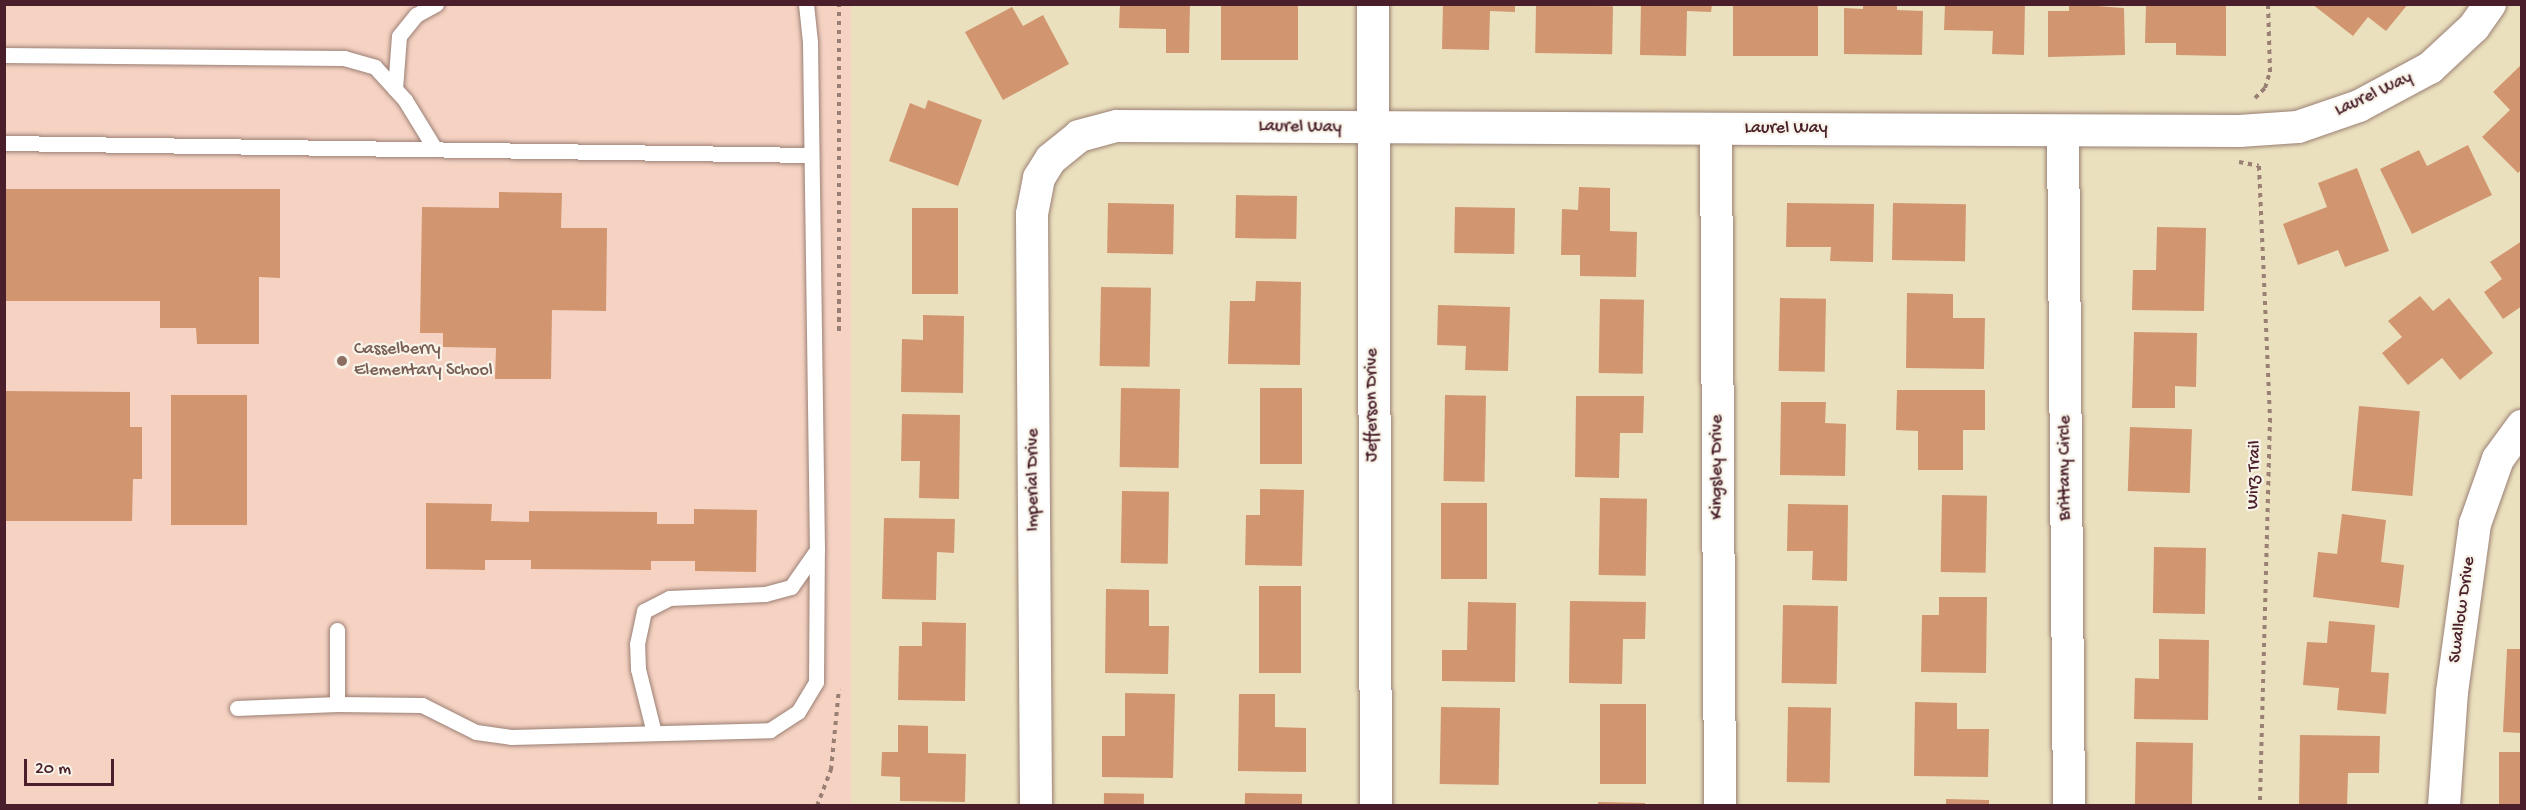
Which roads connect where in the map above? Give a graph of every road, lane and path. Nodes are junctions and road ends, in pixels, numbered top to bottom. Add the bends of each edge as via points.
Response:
1 (436, 4) edge
2 (806, 4) edge
3 (1373, 4) edge
4 (2268, 4) edge
5 (2490, 4) edge
6 (4, 55) edge
7 (395, 89) junction
8 (2246, 100) dead end
9 (1371, 129) junction
10 (1716, 129) junction
11 (2063, 130) junction
12 (4, 143) edge
13 (435, 149) junction
14 (810, 155) junction
15 (1051, 159) joint
16 (2239, 164) dead end
17 (2522, 426) edge
18 (817, 550) junction
19 (337, 630) dead end
20 (337, 704) junction
21 (237, 708) dead end
22 (654, 733) junction
23 (1036, 806) edge
24 (1376, 806) edge
25 (1720, 806) edge
26 (2069, 806) edge
27 (2260, 806) edge
28 (2444, 806) edge

1 - 7 lane via 416,15 399,36
2 - 14 lane
3 - 9 street, Jefferson Drive
4 - 8 path via 2270,72 2265,88 2253,100
5 - 11 street, Laurel Way via 2474,27 2430,68 2359,106 2298,127 2239,131
6 - 7 lane via 344,58 375,67
7 - 13 lane
9 - 10 street, Laurel Way
9 - 15 street, Laurel Way via 1117,126 1080,136
9 - 24 street, Jefferson Drive
10 - 11 street, Laurel Way
10 - 25 street, Kingsley Drive
11 - 26 street, Brittany Circle
12 - 13 lane
13 - 14 lane
14 - 18 lane
15 - 23 street, Imperial Drive via 1039,178 1032,214
16 - 27 path, Wirz Trail via 2259,166 2270,418
17 - 28 street, Swallow Drive via 2498,459 2475,524 2452,692
18 - 22 lane via 816,681 798,712 770,730
18 - 22 lane via 791,587 765,594 669,598 644,611 637,644 638,669
19 - 20 lane
20 - 21 lane
20 - 22 lane via 422,705 476,732 511,737

